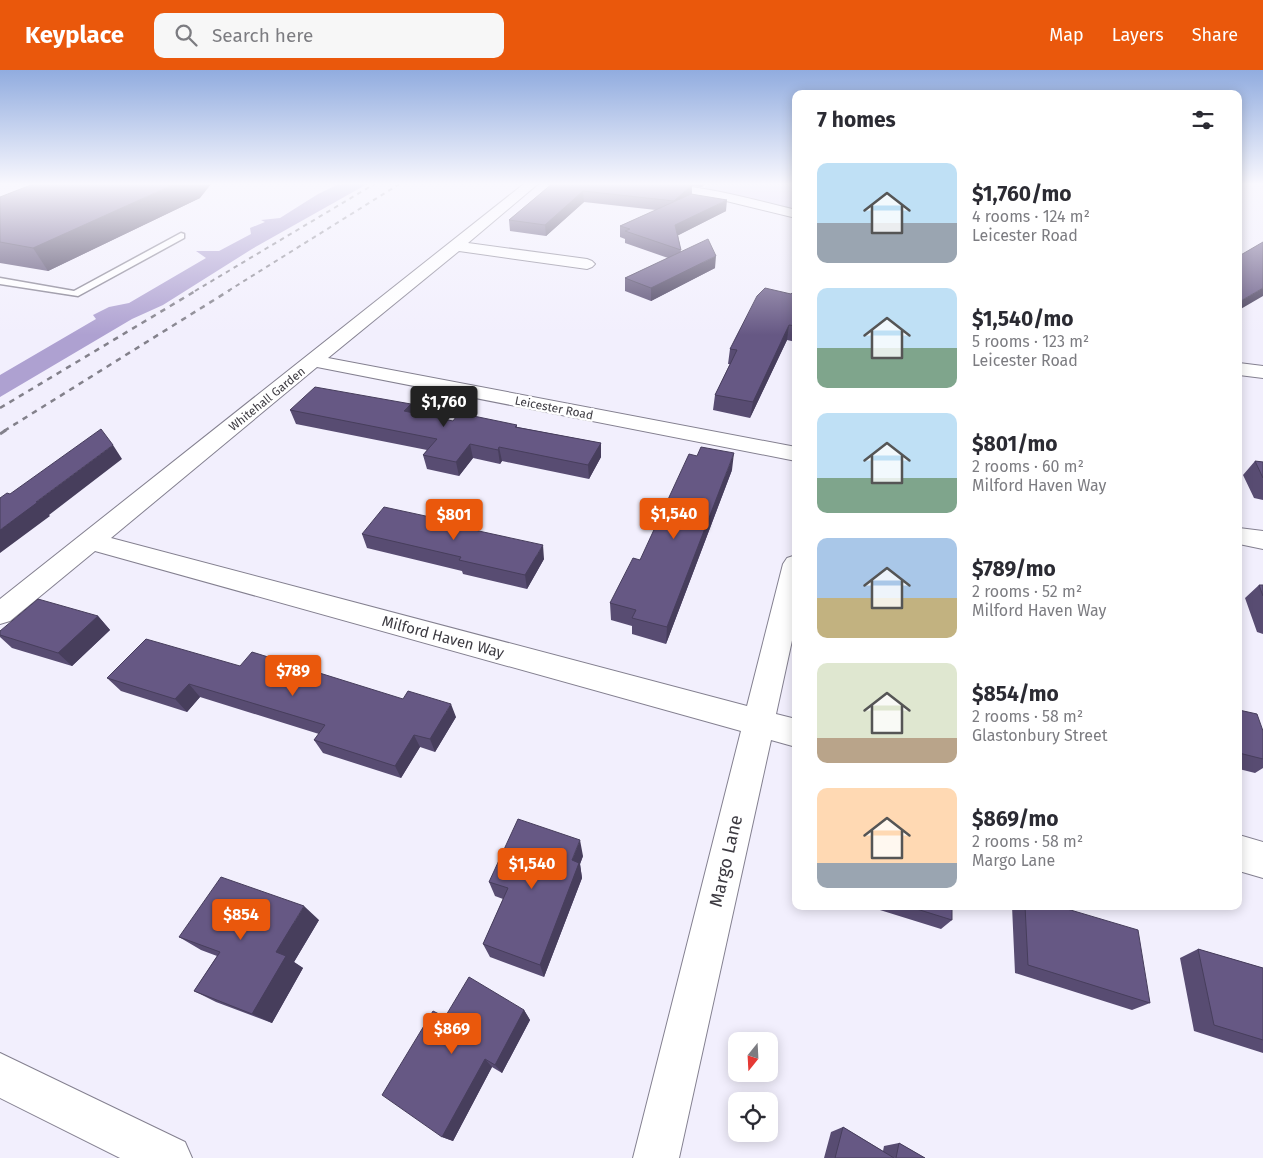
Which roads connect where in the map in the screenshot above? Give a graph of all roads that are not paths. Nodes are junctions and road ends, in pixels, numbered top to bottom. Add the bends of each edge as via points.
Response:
1 (471, 234) edge
2 (181, 236) dead end
3 (456, 246) junction
4 (587, 264) dead end
5 (0, 281) edge
6 (313, 361) junction
7 (1242, 369) edge
8 (1263, 372) edge
9 (792, 453) edge
10 (1242, 536) edge
11 (1263, 540) edge
12 (90, 541) junction
13 (792, 581) edge
14 (0, 614) edge
15 (759, 723) junction
16 (792, 732) edge
17 (1242, 854) edge
18 (1263, 860) edge
19 (0, 1075) edge
20 (169, 1158) edge
21 (656, 1158) edge

1 - 3 street, Whitehall Garden
2 - 5 lane via 75,294
3 - 4 street
3 - 6 street, Whitehall Garden
6 - 9 street, Leicester Road
6 - 12 street, Whitehall Garden
7 - 8 street
10 - 11 street
12 - 14 street, Whitehall Garden
12 - 15 street, Milford Haven Way
13 - 15 street, Margo Lane
15 - 16 street, Milford Haven Way
15 - 21 street, Margo Lane
17 - 18 street
19 - 20 street

